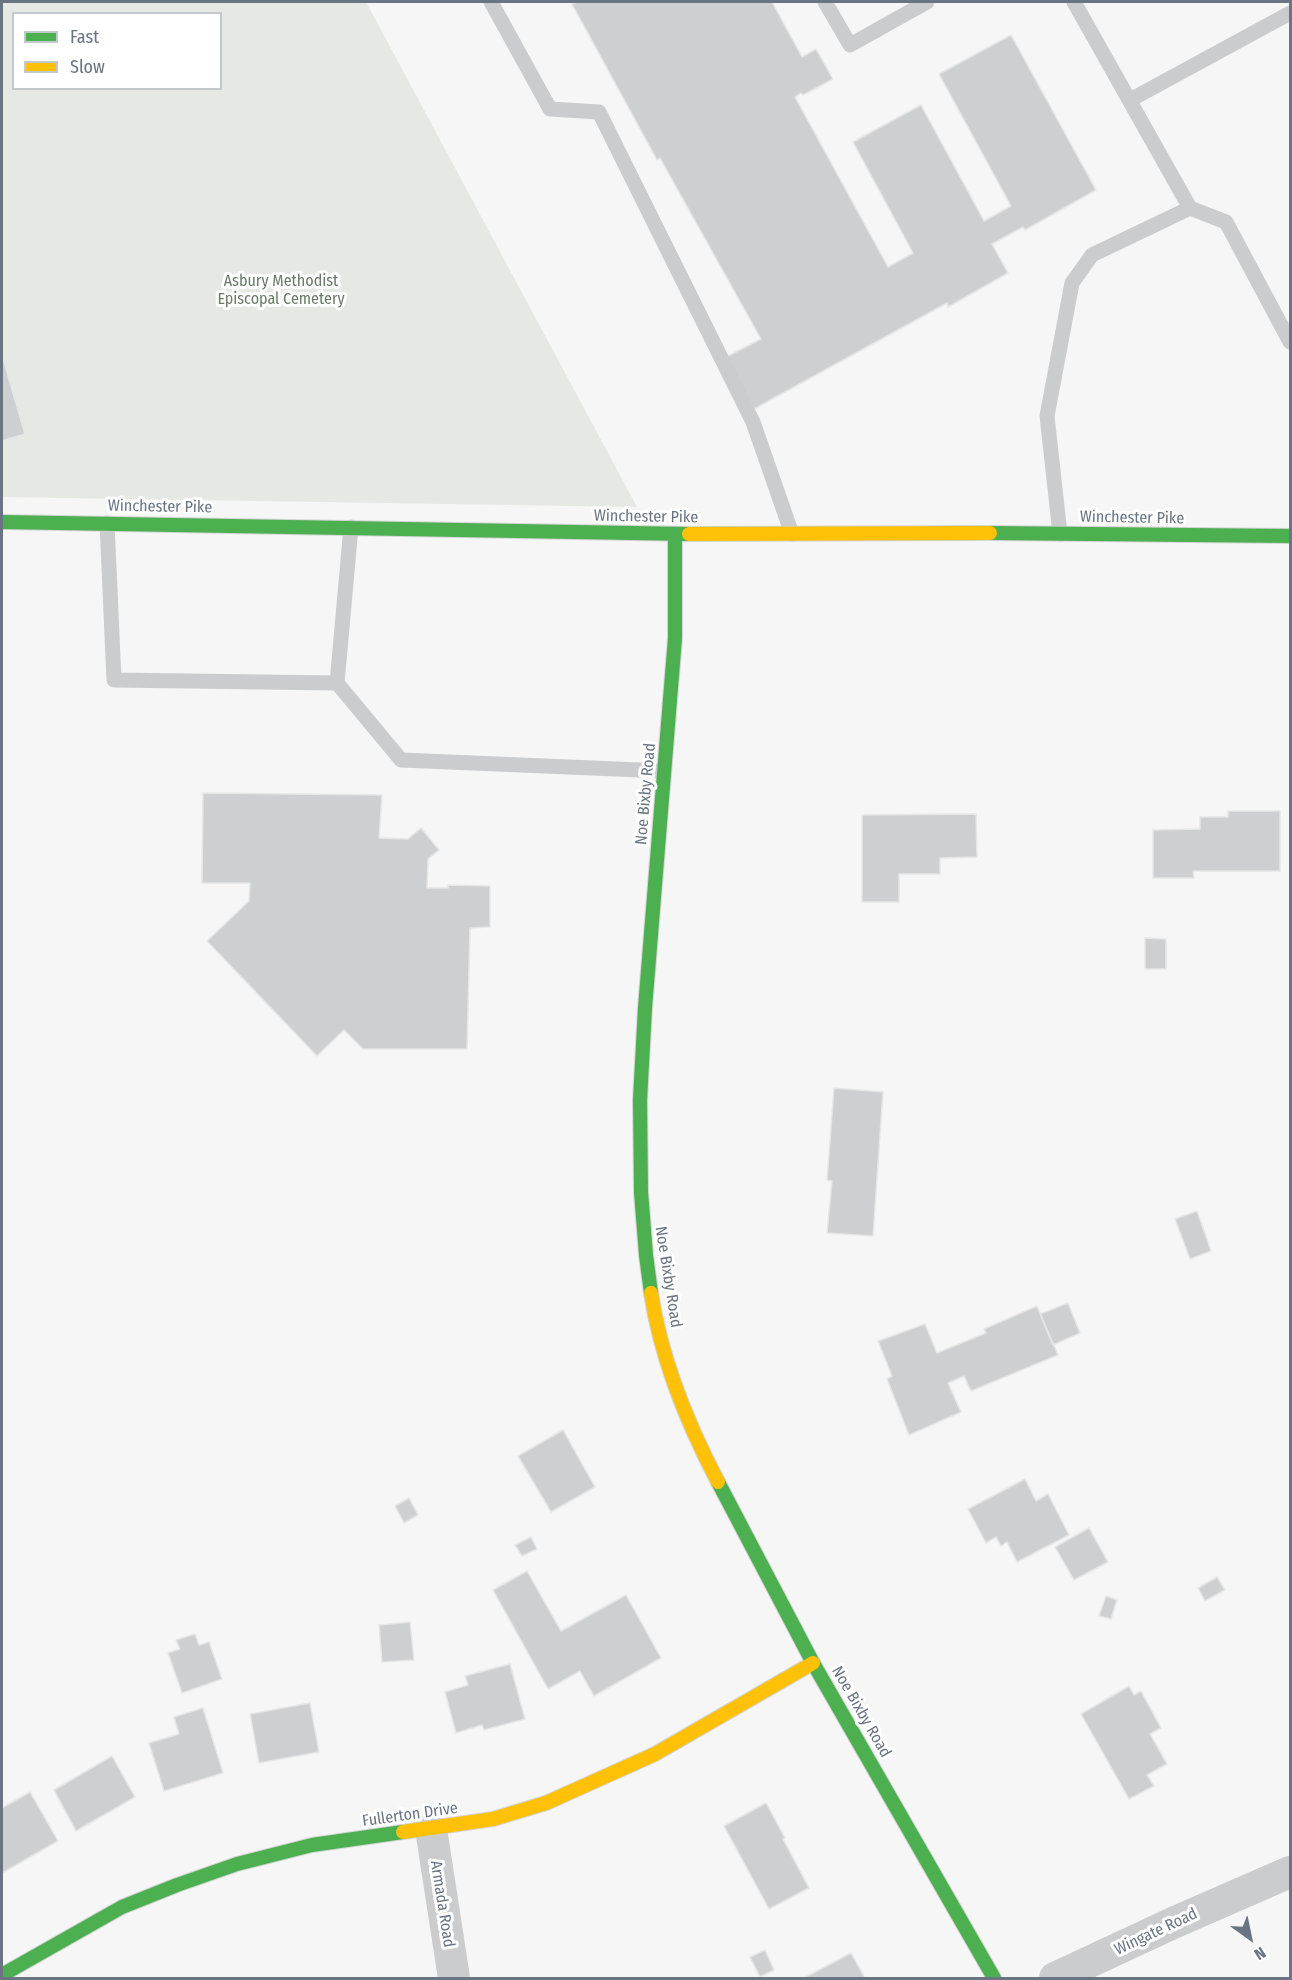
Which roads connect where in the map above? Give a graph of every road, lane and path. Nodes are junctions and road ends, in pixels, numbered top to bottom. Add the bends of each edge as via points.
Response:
1 (491, 2) edge
2 (825, 2) edge
3 (927, 2) edge
4 (1074, 2) edge
5 (1290, 13) edge
6 (1130, 100) junction
7 (1190, 208) junction
8 (1290, 342) edge
9 (2, 522) edge
10 (107, 523) junction
11 (351, 527) junction
12 (675, 534) junction
13 (792, 534) junction
14 (1060, 534) junction
15 (1290, 536) edge
16 (337, 683) junction
17 (664, 771) junction
18 (813, 1663) junction
19 (431, 1829) junction
20 (1290, 1872) edge
21 (2, 1975) edge
22 (454, 1978) edge
23 (994, 1978) edge
24 (1055, 1978) edge

1 - 13 lane via 550,109 599,112 753,422
2 - 3 lane via 850,45
4 - 6 lane
5 - 6 lane
6 - 7 lane
7 - 8 lane via 1226,222
7 - 14 lane via 1092,255 1072,283 1047,416
9 - 10 street, Winchester Pike
10 - 11 street, Winchester Pike
10 - 16 lane via 114,680
11 - 12 street, Winchester Pike
11 - 16 lane
12 - 13 street, Winchester Pike
12 - 17 street, Noe Bixby Road via 675,638
13 - 14 street, Winchester Pike
14 - 15 street, Winchester Pike
16 - 17 lane via 401,760
17 - 18 street, Noe Bixby Road via 640,1100 641,1192 655,1318 676,1390 707,1461
18 - 19 street, Fullerton Drive via 656,1754 546,1803 493,1819
18 - 23 street, Noe Bixby Road
19 - 21 street, Fullerton Drive via 312,1845 237,1864 122,1907
19 - 22 street, Armada Road
20 - 24 street, Wingate Road

